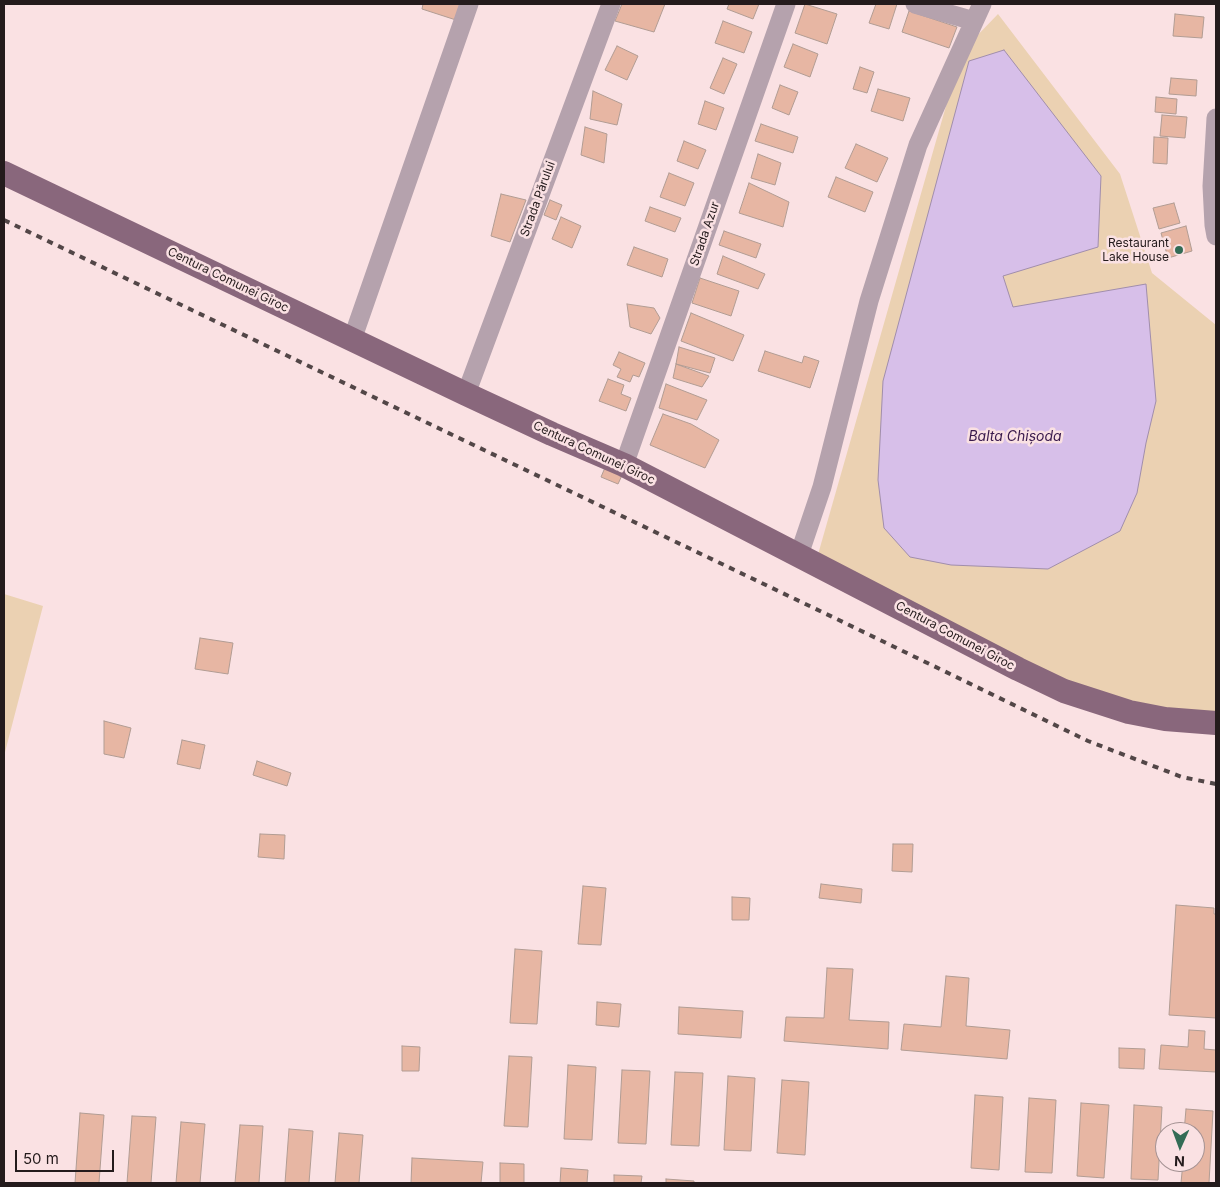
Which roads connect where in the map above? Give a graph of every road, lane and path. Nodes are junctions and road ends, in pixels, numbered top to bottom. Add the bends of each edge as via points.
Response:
1 (469, 4) edge
2 (611, 4) edge
3 (786, 4) edge
4 (915, 4) edge
5 (982, 4) edge
6 (974, 21) junction
7 (1216, 118) edge
8 (4, 173) edge
9 (1216, 236) edge
10 (352, 340) junction
11 (466, 394) junction
12 (624, 464) junction
13 (799, 555) junction
14 (1216, 723) edge

1 - 10 street
2 - 11 street, Strada Părului
3 - 12 street, Strada Azur
4 - 6 street
5 - 6 street
6 - 13 street via 918,145 869,301 822,486
7 - 9 street via 1212,186
8 - 10 main road, Centura Comunei Giroc
10 - 11 main road, Centura Comunei Giroc
11 - 12 main road, Centura Comunei Giroc
12 - 13 main road, Centura Comunei Giroc
13 - 14 main road, Centura Comunei Giroc via 1064,691 1130,712 1165,719

